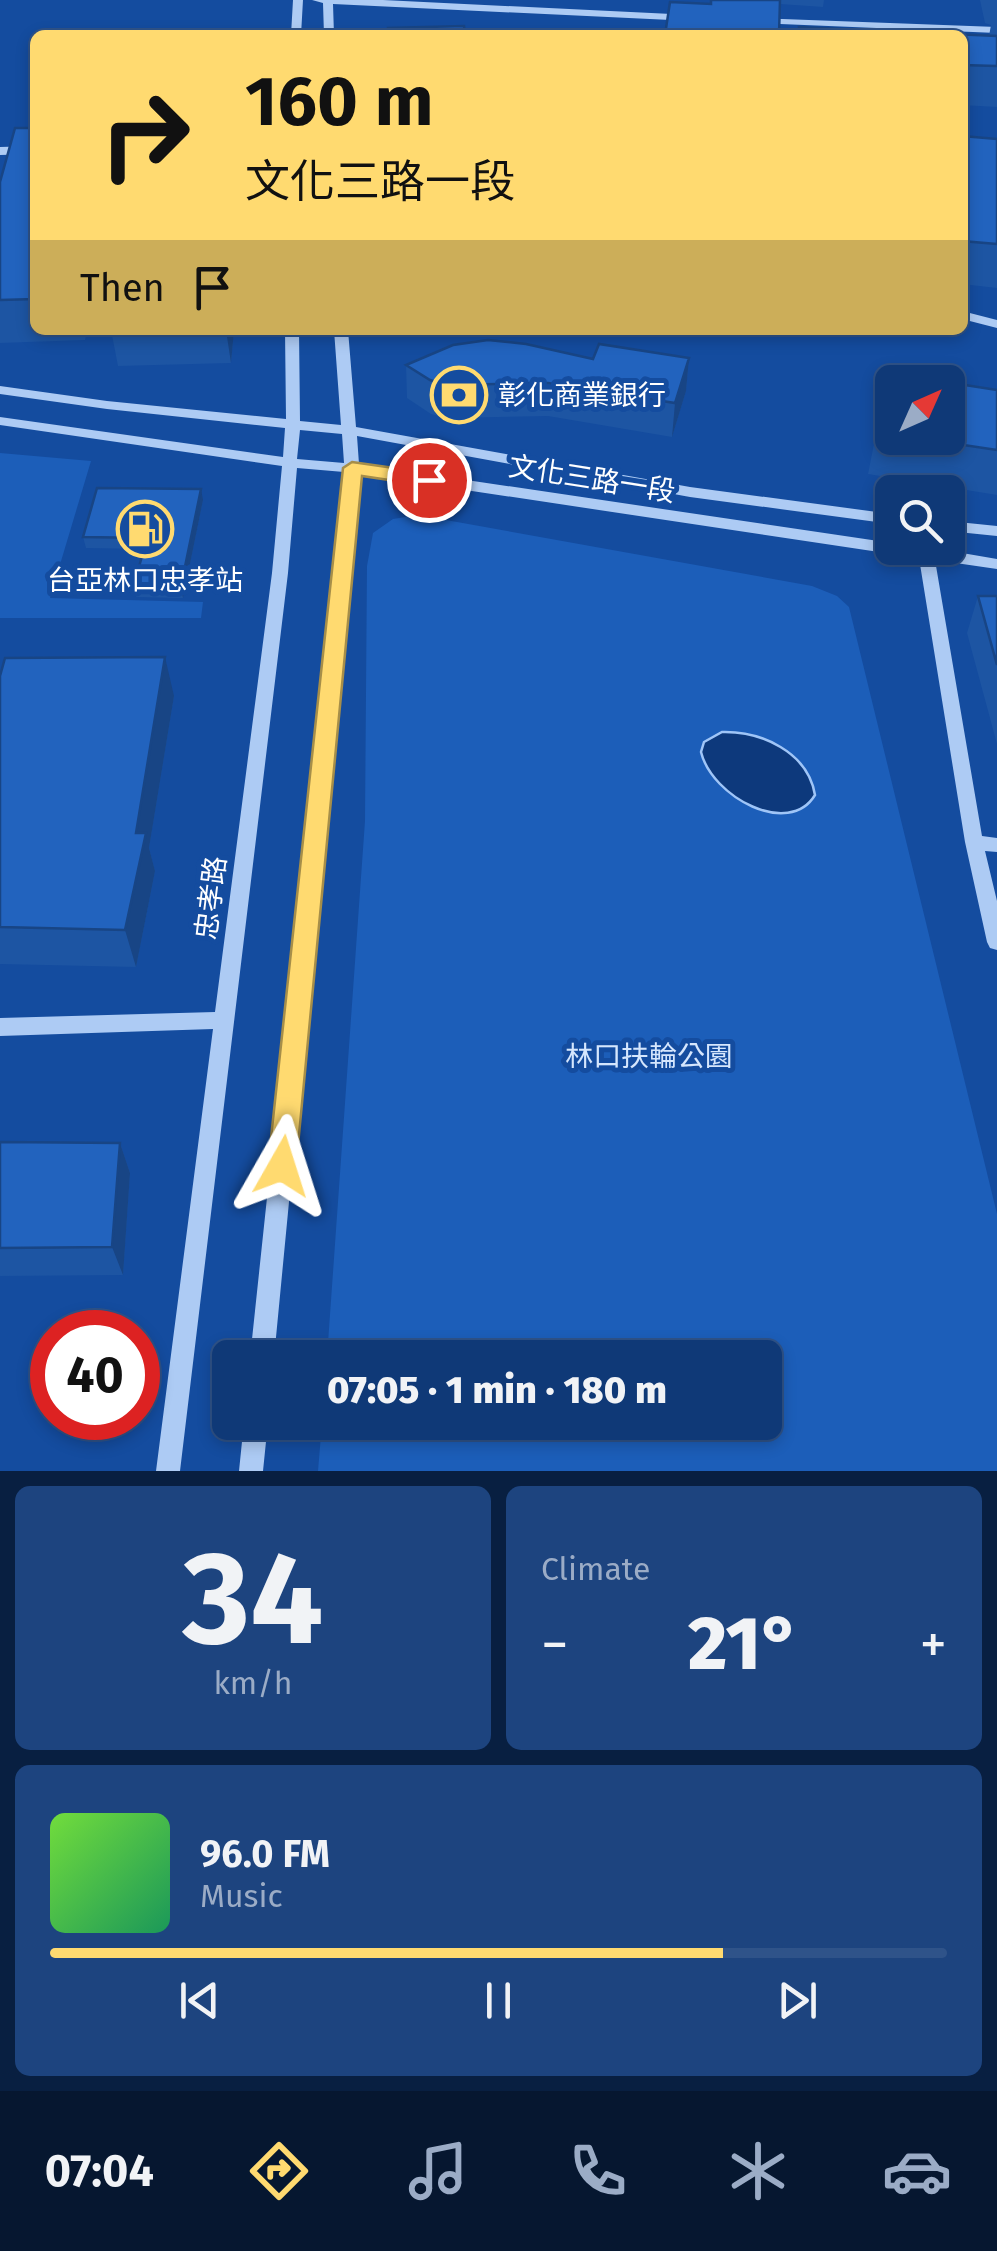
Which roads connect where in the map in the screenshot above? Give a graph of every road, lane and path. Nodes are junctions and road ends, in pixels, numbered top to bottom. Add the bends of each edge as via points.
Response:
1 (298, 0) edge
2 (317, 0) edge
3 (328, 0) edge
4 (639, 16) junction
5 (698, 18) edge
6 (736, 20) edge
7 (296, 30) edge
8 (328, 30) edge
9 (641, 30) edge
10 (997, 30) edge
11 (30, 150) edge
12 (0, 151) edge
13 (968, 317) edge
14 (997, 324) edge
15 (292, 335) edge
16 (342, 335) edge
17 (0, 390) edge
18 (0, 421) edge
19 (294, 424) junction
20 (352, 431) junction
21 (291, 463) junction
22 (352, 468) junction
23 (875, 517) edge
24 (965, 527) edge
25 (997, 530) edge
26 (875, 544) edge
27 (965, 558) edge
28 (997, 564) edge
29 (927, 565) edge
30 (974, 842) junction
31 (997, 845) edge
32 (997, 942) edge
33 (226, 1020) junction
34 (0, 1027) edge
35 (264, 1340) edge
36 (254, 1440) edge
37 (168, 1471) edge
38 (251, 1471) edge

1 - 7 street
2 - 3 street
3 - 4 street
3 - 8 street
4 - 5 street
4 - 9 street
6 - 10 street
11 - 12 street
13 - 14 street
15 - 19 street, 忠孝路
16 - 20 street
17 - 19 street, 文化三路一段
18 - 21 street, 文化三路一段
19 - 20 street, 文化三路一段
19 - 21 street, 忠孝路
20 - 22 street
20 - 23 street, 文化三路一段 via 690,492
21 - 22 street, 文化三路一段
21 - 33 street, 忠孝路
22 - 26 street, 文化三路一段
22 - 35 street
24 - 25 street
27 - 28 street, 文化三路一段
29 - 30 street
30 - 31 street
30 - 32 street
33 - 34 street
33 - 37 street, 忠孝路
36 - 38 street

